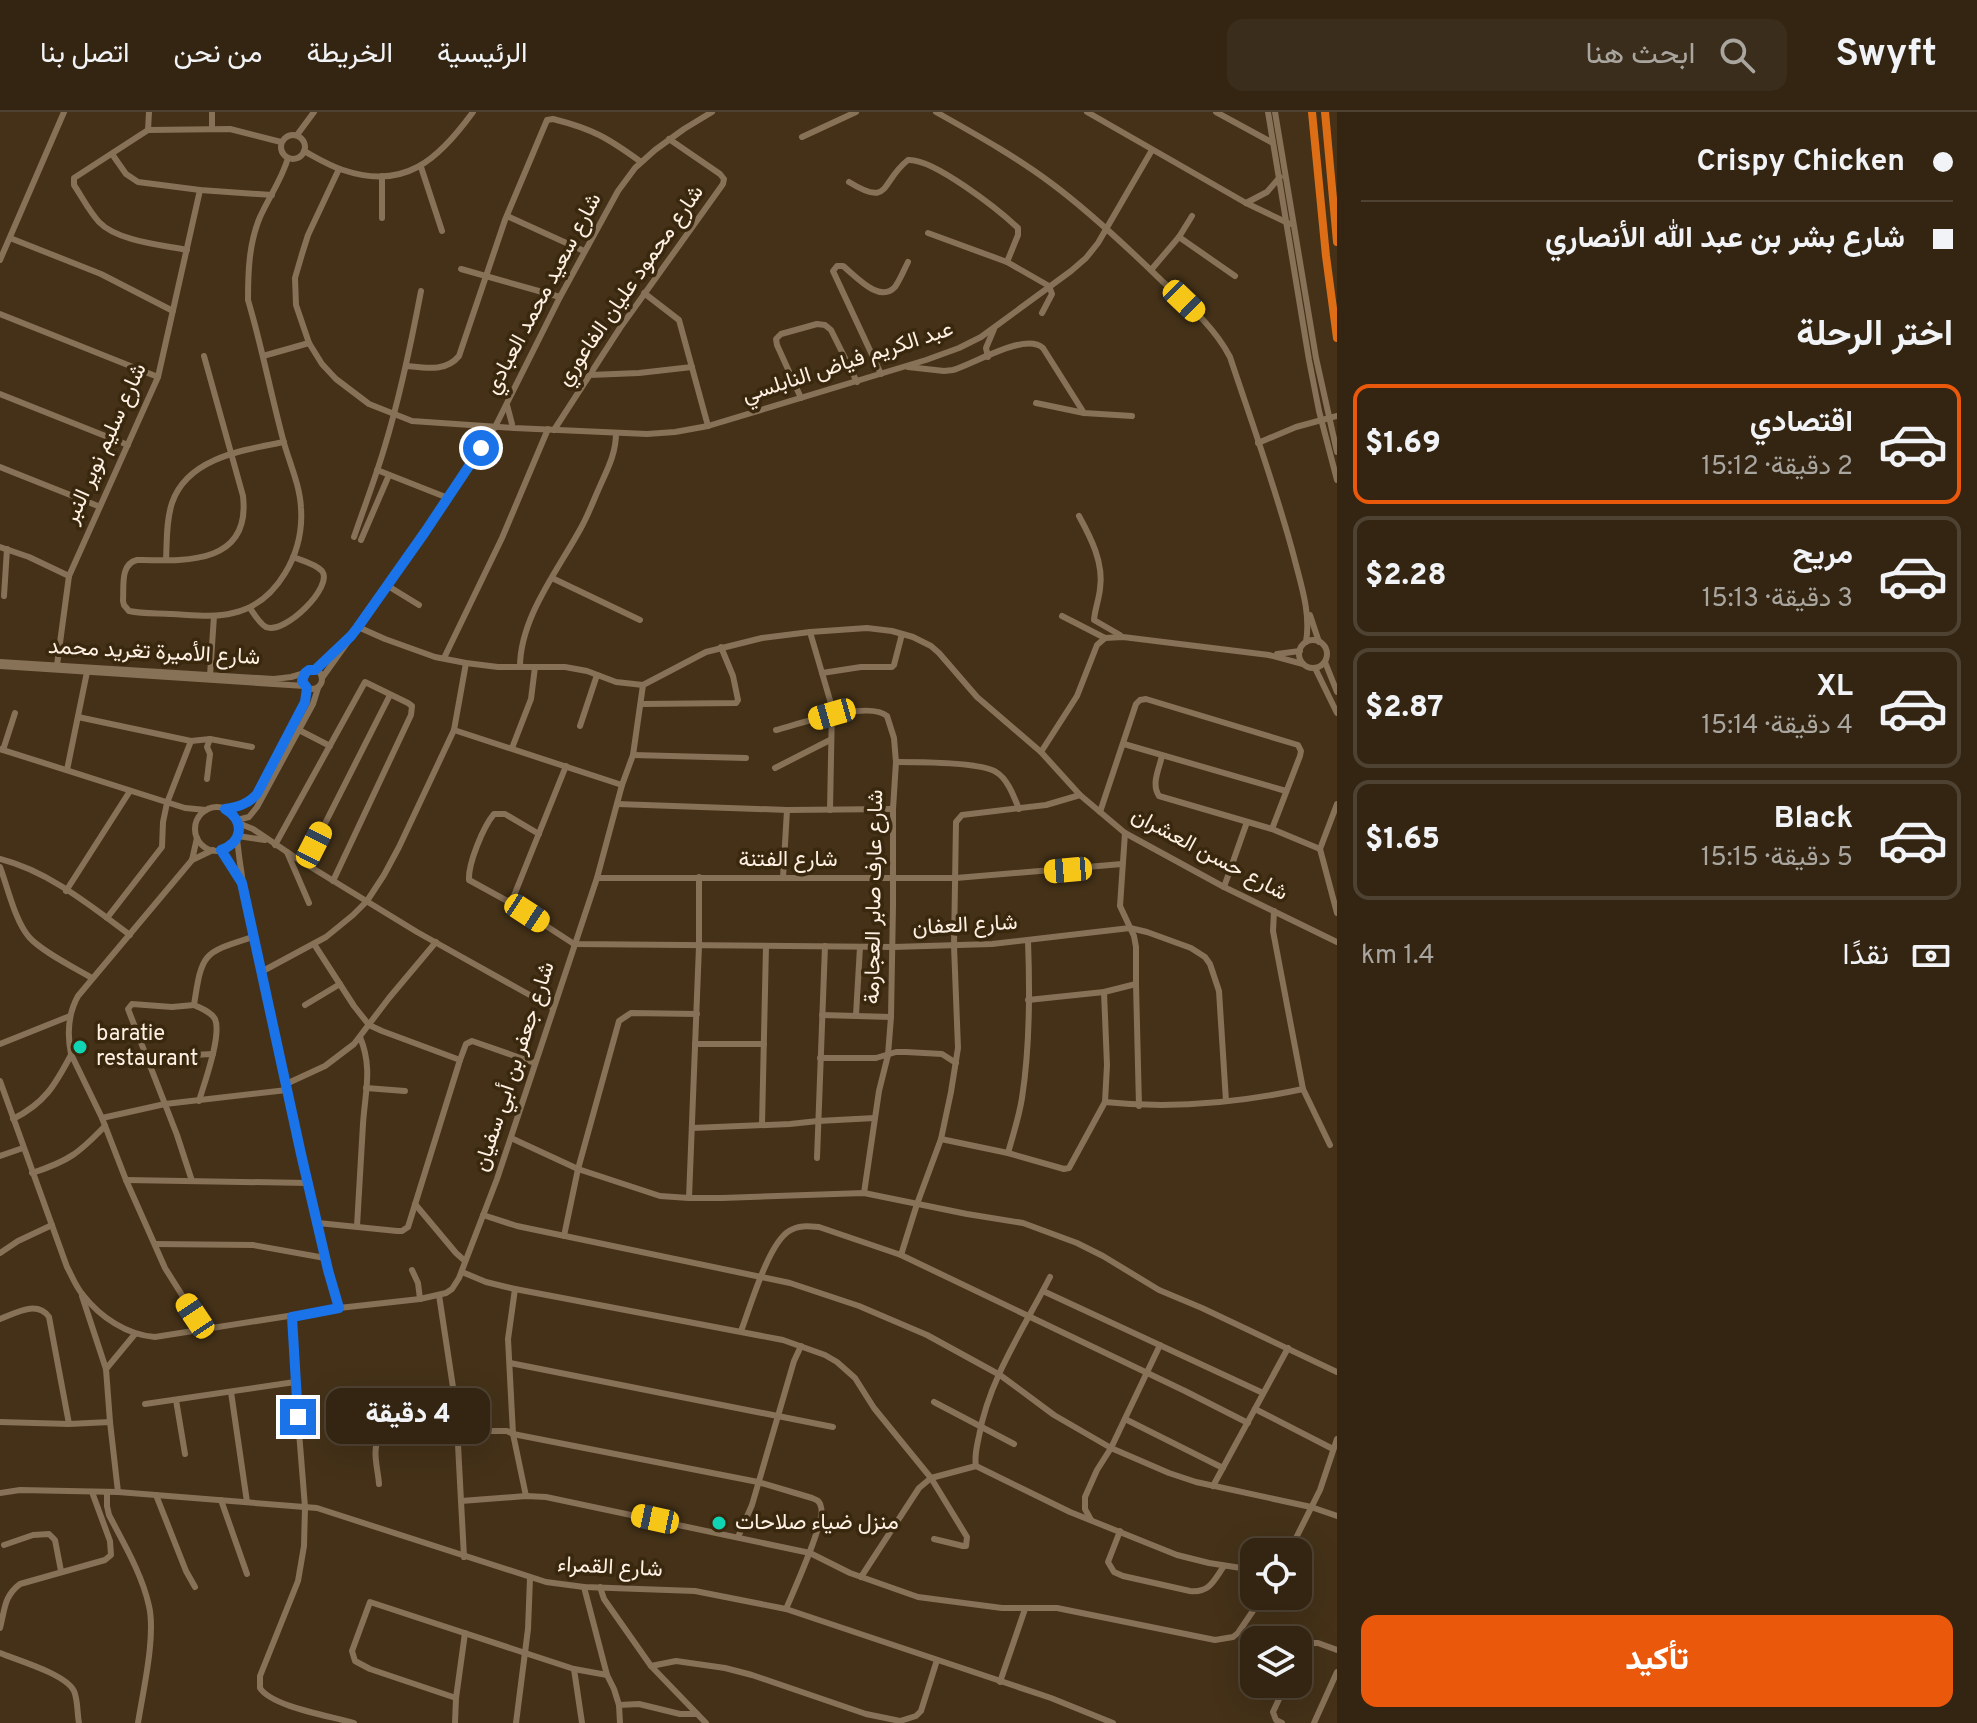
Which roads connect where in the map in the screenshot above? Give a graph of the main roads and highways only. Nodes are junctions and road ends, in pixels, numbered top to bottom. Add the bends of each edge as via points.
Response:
1 (1312, 112) edge
2 (1325, 112) edge
3 (1337, 242) edge
4 (1337, 338) edge

1 - 4 highway
2 - 3 highway

